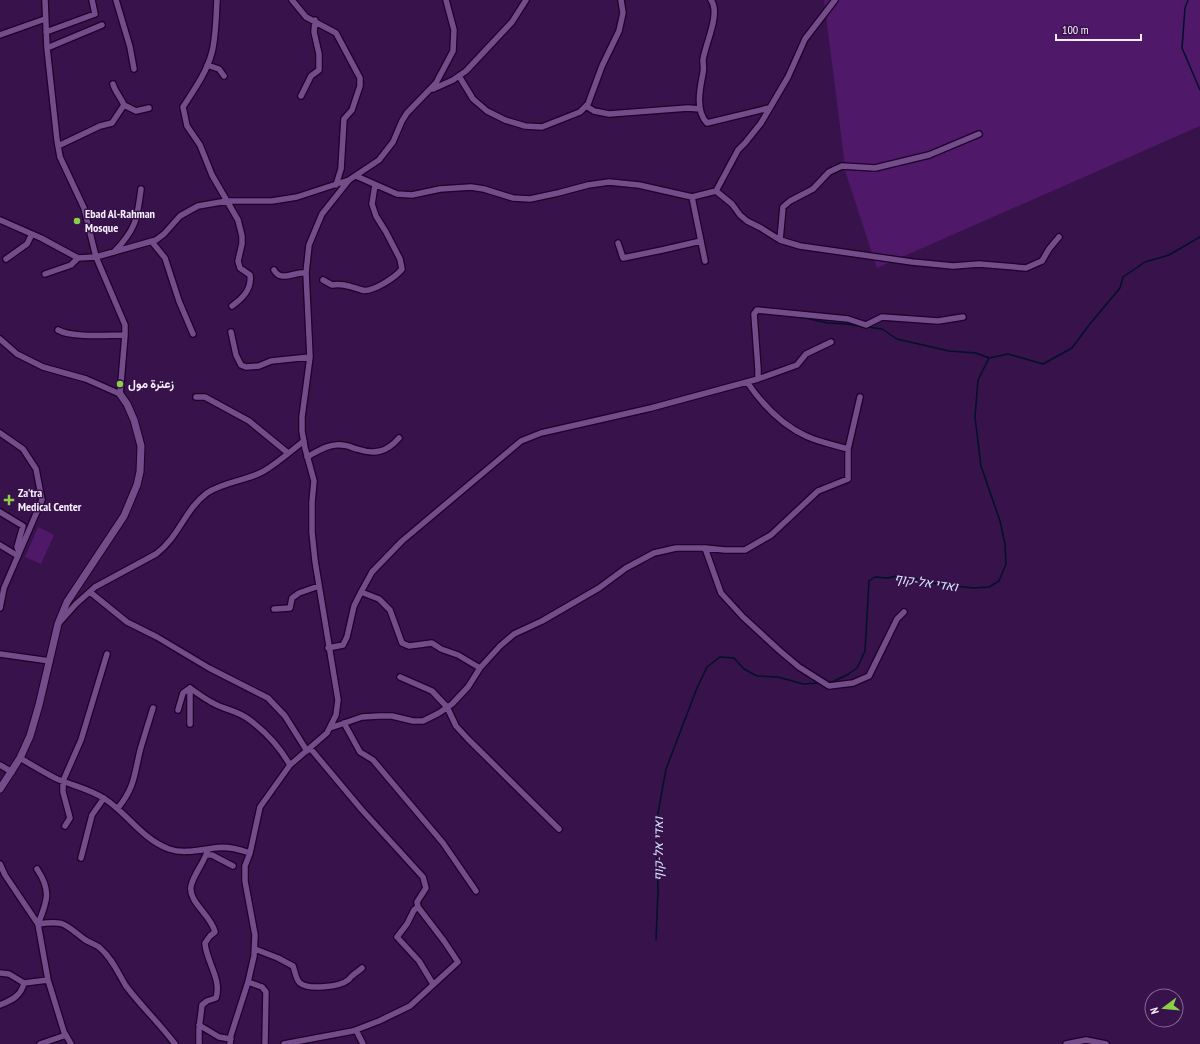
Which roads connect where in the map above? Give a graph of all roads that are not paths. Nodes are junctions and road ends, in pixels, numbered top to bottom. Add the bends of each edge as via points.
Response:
1 (45, 0) edge
2 (92, 0) edge
3 (116, 0) edge
4 (217, 0) edge
5 (292, 0) edge
6 (446, 0) edge
7 (526, 0) edge
8 (621, 0) edge
9 (711, 0) edge
10 (835, 0) edge
11 (45, 19) junction
12 (315, 20) junction
13 (102, 25) dead end
14 (46, 32) junction
15 (0, 35) edge
16 (47, 48) junction
17 (207, 65) junction
18 (134, 69) dead end
19 (224, 76) dead end
20 (459, 76) junction
21 (113, 84) dead end
22 (431, 90) junction
23 (301, 96) dead end
24 (124, 105) junction
25 (586, 106) junction
26 (149, 108) dead end
27 (769, 108) junction
28 (700, 109) junction
29 (979, 134) dead end
30 (58, 146) junction
31 (356, 176) junction
32 (349, 180) junction
33 (375, 185) junction
34 (336, 186) junction
35 (140, 189) dead end
36 (716, 191) junction
37 (692, 197) junction
38 (227, 201) junction
39 (0, 220) edge
40 (32, 234) junction
41 (1059, 237) dead end
42 (701, 240) junction
43 (780, 240) junction
44 (152, 242) junction
45 (618, 243) dead end
46 (114, 253) junction
47 (96, 257) junction
48 (78, 258) junction
49 (6, 259) dead end
50 (705, 262) dead end
51 (274, 270) dead end
52 (306, 273) junction
53 (45, 274) dead end
54 (323, 280) dead end
55 (232, 306) dead end
56 (963, 317) dead end
57 (58, 330) dead end
58 (231, 332) dead end
59 (193, 334) dead end
60 (125, 335) junction
61 (0, 339) edge
62 (831, 342) dead end
63 (310, 357) junction
64 (758, 379) junction
65 (747, 382) junction
66 (120, 394) junction
67 (196, 397) dead end
68 (860, 397) dead end
69 (0, 433) edge
70 (399, 438) dead end
71 (304, 441) junction
72 (848, 449) junction
73 (288, 453) junction
74 (308, 457) junction
75 (0, 512) edge
76 (0, 545) edge
77 (704, 548) junction
78 (18, 554) junction
79 (320, 586) junction
80 (90, 592) junction
81 (360, 592) junction
82 (0, 608) edge
83 (274, 609) dead end
84 (904, 612) dead end
85 (58, 624) junction
86 (328, 648) junction
87 (0, 654) edge
88 (107, 654) dead end
89 (50, 661) junction
90 (480, 668) junction
91 (400, 677) dead end
92 (190, 688) junction
93 (447, 707) junction
94 (153, 708) dead end
95 (178, 710) dead end
96 (344, 723) junction
97 (190, 724) dead end
98 (330, 728) junction
99 (308, 750) junction
100 (20, 758) junction
101 (0, 765) edge
102 (290, 765) junction
103 (12, 772) junction
104 (63, 781) junction
105 (0, 789) edge
106 (104, 798) junction
107 (118, 808) junction
108 (65, 826) dead end
109 (559, 829) dead end
110 (207, 852) junction
111 (250, 852) junction
112 (81, 858) dead end
113 (0, 864) edge
114 (233, 866) dead end
115 (37, 869) dead end
116 (476, 891) dead end
117 (418, 907) junction
118 (38, 924) junction
119 (255, 949) junction
120 (362, 968) dead end
121 (0, 974) edge
122 (48, 980) junction
123 (248, 982) junction
124 (24, 983) junction
125 (434, 984) junction
126 (0, 1005) edge
127 (199, 1025) junction
128 (356, 1030) junction
129 (66, 1035) junction
130 (231, 1041) edge
131 (300, 1043) edge
132 (40, 1044) edge
133 (72, 1044) edge
134 (176, 1044) edge
135 (199, 1044) edge
136 (265, 1044) edge
137 (284, 1044) edge
138 (363, 1044) edge
139 (1070, 1044) edge
140 (1106, 1044) edge

1 - 11 street
2 - 14 street via 95,14
3 - 18 street
4 - 17 street via 212,53
5 - 12 street via 306,17
6 - 22 street via 454,30 453,50
7 - 20 street via 512,22
8 - 25 street via 623,13 619,31
9 - 28 street via 715,12 703,61
10 - 27 street via 805,39 788,78
11 - 14 street
11 - 15 street
12 - 23 street via 319,70 311,76
12 - 34 street via 336,33 360,78 352,110 344,119 341,169
13 - 16 street
14 - 16 street
16 - 30 street
17 - 19 street via 218,69
17 - 38 street via 183,107 185,121 200,145 212,176
20 - 22 street
20 - 25 street via 473,99 487,111 525,126 542,127 580,112
21 - 24 street
22 - 31 street via 406,114 393,142 379,160
24 - 26 street via 136,111
24 - 30 street via 112,123
25 - 28 street via 594,111 609,114
27 - 28 street via 707,123
27 - 36 street via 761,123 738,150
29 - 43 street via 928,155 875,168 842,166 829,172 813,189 783,207
30 - 47 street via 60,157 84,208
31 - 32 street
31 - 33 street
32 - 34 street
32 - 52 street via 322,214 309,246
33 - 37 street via 397,194 412,195 440,189 471,187 513,198 530,199 610,182 639,185
33 - 54 street via 372,204 400,259 402,269 378,287 367,291 347,285 332,285
34 - 38 street via 286,199 257,202
35 - 46 street via 137,219 125,241
36 - 37 street
36 - 43 street via 747,221
37 - 42 street
38 - 44 street via 194,208 180,216 164,234
38 - 55 street via 238,220 242,236 238,261 240,268 250,275 251,281 242,299
39 - 40 street
40 - 48 street
40 - 49 street via 27,244
41 - 43 street via 1042,261 1026,268 912,262 800,246
42 - 45 street via 623,258
42 - 50 street
44 - 46 street
44 - 59 street via 165,258
46 - 47 street
47 - 48 street
47 - 60 street via 125,325
48 - 53 street via 71,265
51 - 52 street via 276,275 280,276
52 - 63 street
56 - 64 street via 938,321 882,317 866,325 848,319 757,310 754,314
57 - 60 street via 62,333 84,335
58 - 63 street via 236,355 241,365 246,367 259,366 271,361
60 - 66 street
61 - 66 street via 17,354 43,367 86,379
62 - 64 street via 806,354 797,365
63 - 71 street via 302,417
64 - 65 street
65 - 72 street via 768,408 789,426 807,436
65 - 81 street via 651,408 530,436 402,542 372,572
66 - 85 street via 127,404 138,433 141,446 140,472 129,507 67,602
67 - 73 street via 205,397 249,421
68 - 72 street
69 - 78 street via 23,449 36,469 42,500
70 - 74 street via 392,446 379,452 363,451 342,444 325,448
71 - 73 street
71 - 74 street
72 - 77 street via 848,479 818,491 771,535 745,550
73 - 80 street via 263,472 208,492 198,501 165,547
74 - 79 street via 314,481 312,532
75 - 78 street via 23,526 17,547
76 - 78 street
77 - 84 street via 721,593 780,651 829,686 853,683 869,676 897,619
77 - 90 street via 676,548 654,553 626,568 600,588 542,622 514,634
78 - 82 street via 4,588
79 - 83 street via 298,593 292,598 290,608
79 - 86 street
80 - 85 street
80 - 99 street via 127,622 268,698 285,716
81 - 86 street via 343,645
81 - 90 street via 378,599 390,610 402,643 409,646 432,644
85 - 89 street
86 - 98 street via 338,700
87 - 89 street
88 - 104 street via 81,740
89 - 100 street via 30,736
90 - 93 street via 468,687
91 - 93 street via 432,691
92 - 95 street via 183,693
92 - 97 street
92 - 102 street via 213,704 246,717 282,750
93 - 96 street via 423,721 379,716 362,717
93 - 109 street via 456,726
94 - 107 street via 135,777 127,796
96 - 98 street
96 - 116 street via 360,752 373,760 442,843
98 - 99 street
99 - 102 street
99 - 117 street via 423,877 426,888 417,902
100 - 103 street
100 - 104 street
101 - 103 street
102 - 111 street via 260,807
103 - 105 street
104 - 106 street
104 - 108 street via 63,792 70,818
106 - 107 street
106 - 112 street via 92,815
107 - 110 street via 147,837 170,850
110 - 111 street via 231,848
110 - 114 street
110 - 127 street via 191,885 190,893 214,925 215,932 204,943 215,974 217,993 216,998 202,1005
111 - 119 street via 245,866
113 - 118 street
115 - 118 street via 46,883 47,890 45,907
117 - 125 street via 397,937 419,961
117 - 125 street via 458,962
118 - 122 street
118 - 134 street via 63,923 100,948 113,963 126,986
119 - 120 street via 293,966 299,983 305,985 336,985 348,981
119 - 123 street
121 - 124 street via 10,974
122 - 124 street
122 - 129 street
123 - 130 street
123 - 136 street via 262,987 266,992
124 - 126 street via 19,994
125 - 128 street via 410,1006
127 - 130 street
127 - 135 street
128 - 131 street
128 - 138 street
129 - 132 street
129 - 133 street
131 - 137 street
139 - 140 street via 1086,1040

